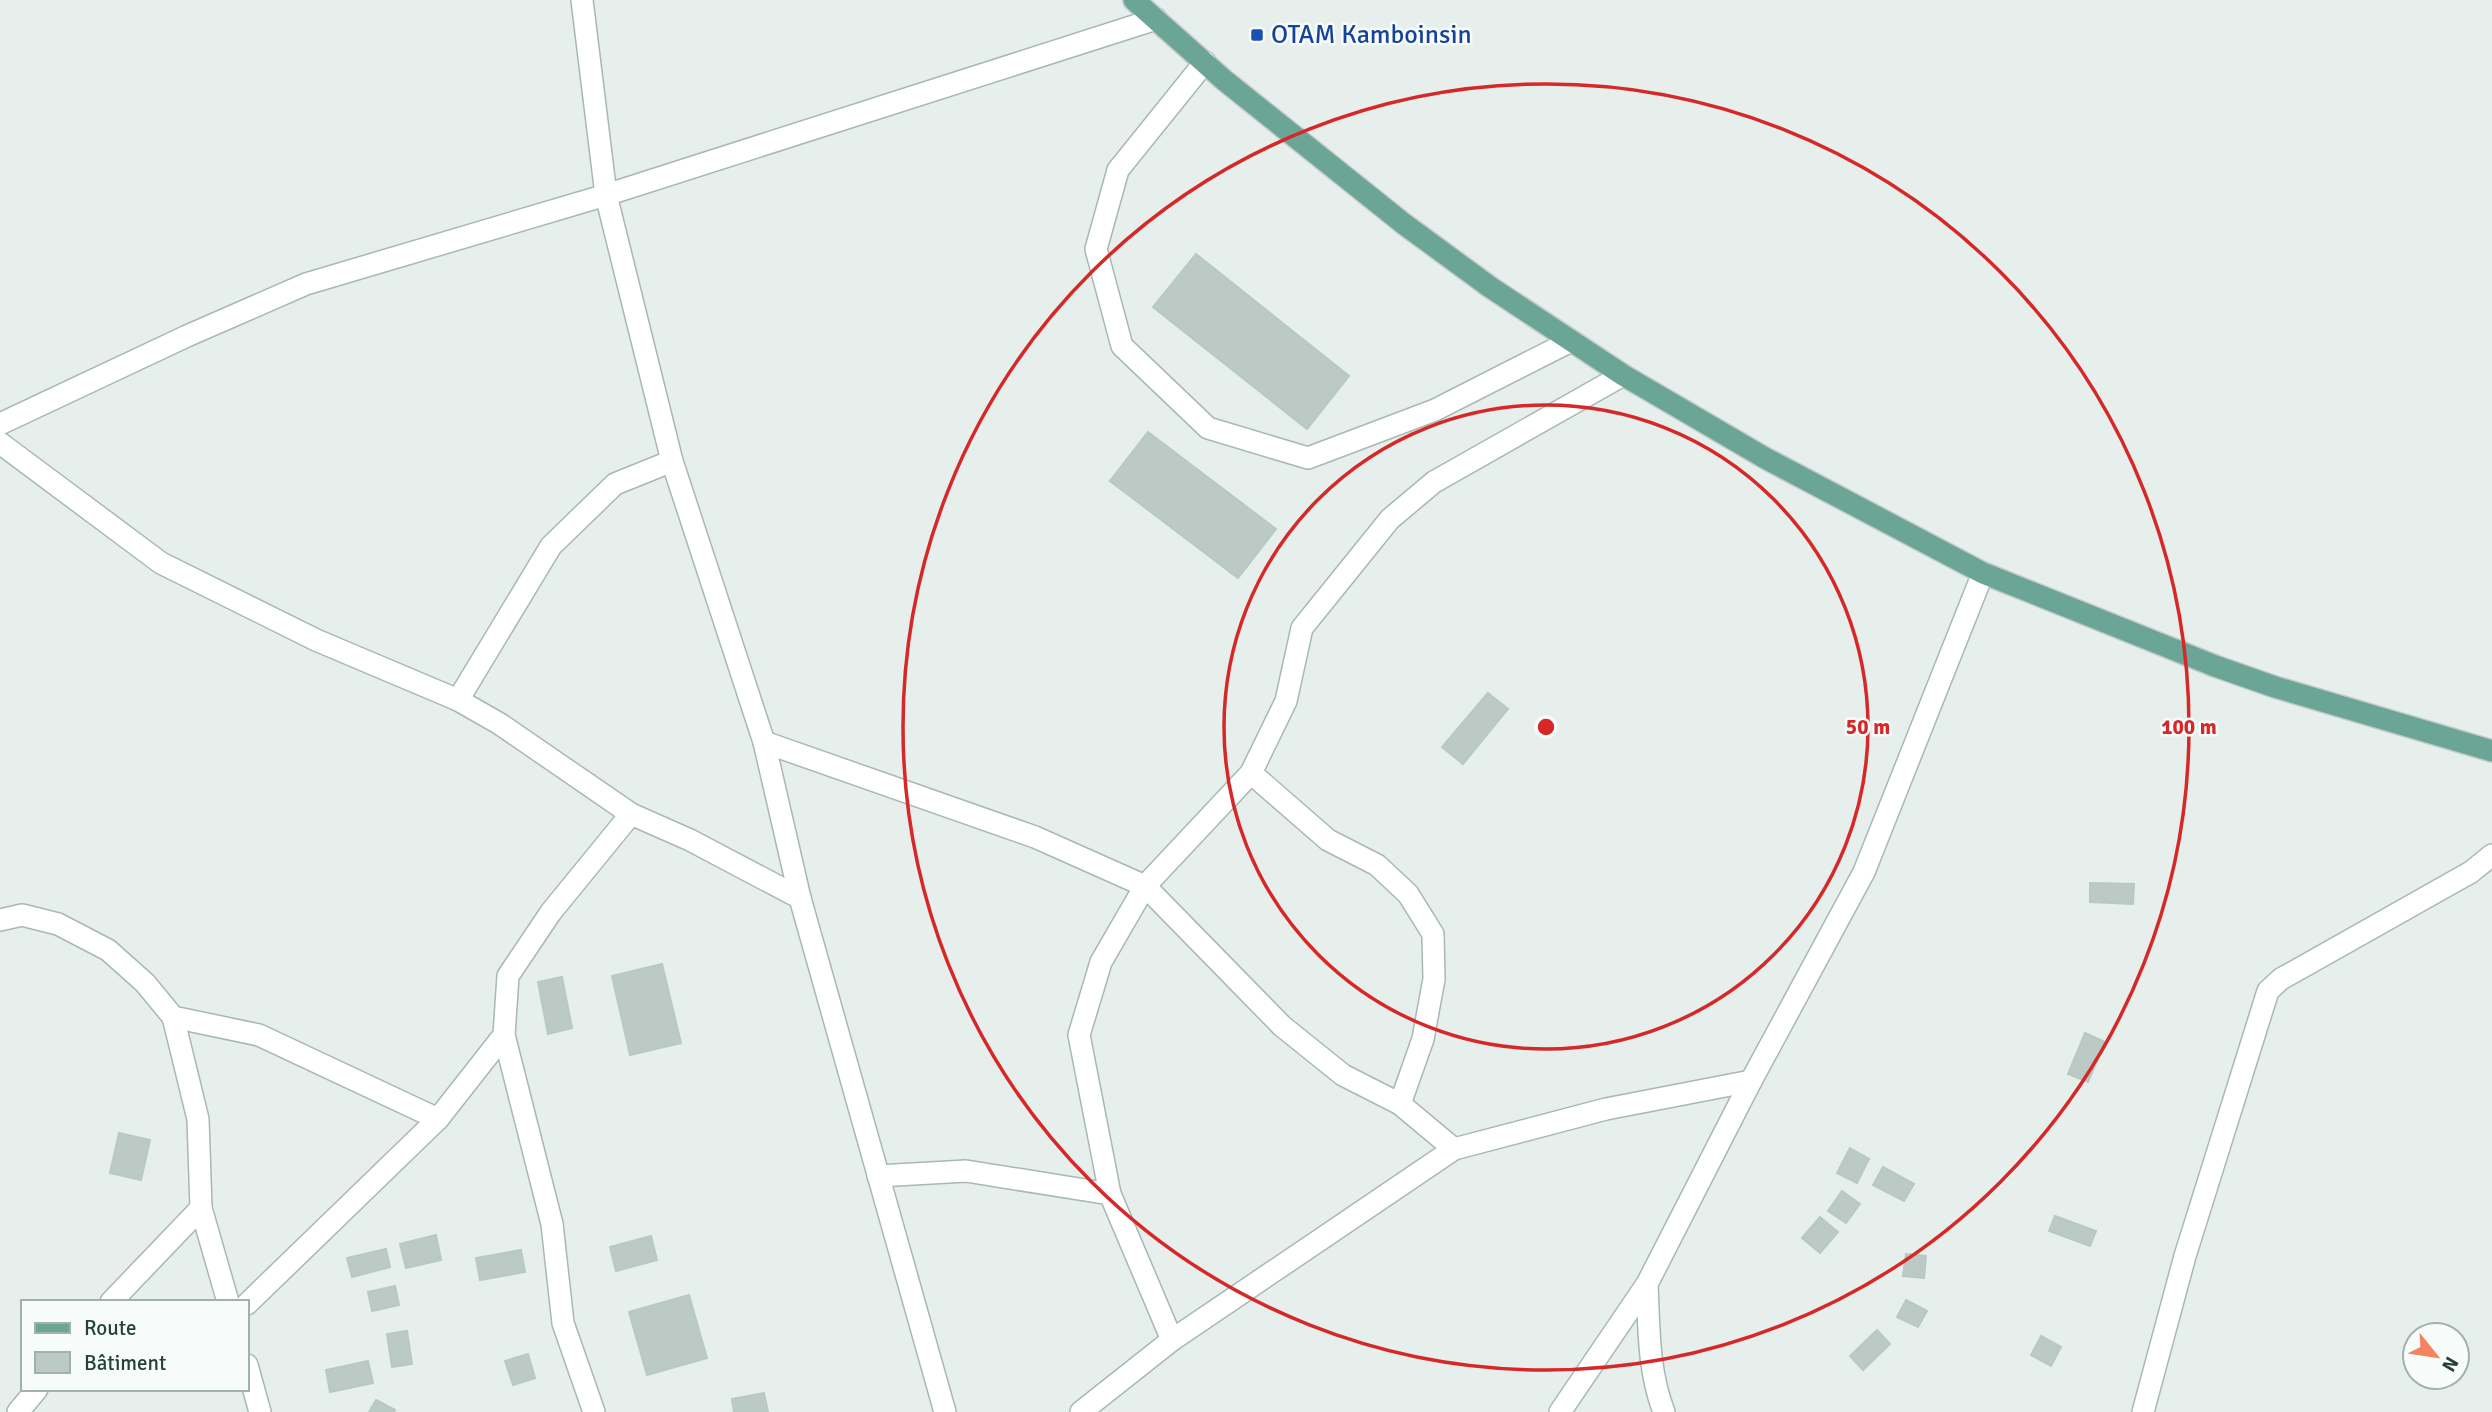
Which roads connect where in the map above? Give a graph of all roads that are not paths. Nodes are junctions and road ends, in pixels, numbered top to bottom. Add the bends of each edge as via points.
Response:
1 (582, 0) edge
2 (1134, 0) edge
3 (1156, 19) junction
4 (1205, 62) junction
5 (606, 195) junction
6 (1571, 341) junction
7 (1623, 375) junction
8 (0, 424) edge
9 (0, 443) edge
10 (672, 461) junction
11 (1983, 573) junction
12 (458, 700) junction
13 (764, 743) junction
14 (2492, 751) edge
15 (1251, 773) junction
16 (631, 814) junction
17 (2492, 855) edge
18 (1144, 886) junction
19 (800, 898) junction
20 (0, 907) edge
21 (22, 915) junction
22 (0, 920) edge
23 (173, 1017) junction
24 (505, 1035) junction
25 (1751, 1081) junction
26 (1400, 1104) junction
27 (438, 1119) junction
28 (1454, 1149) junction
29 (878, 1176) junction
30 (1111, 1194) junction
31 (201, 1208) junction
32 (1647, 1284) junction
33 (113, 1300) edge
34 (227, 1300) edge
35 (248, 1303) edge
36 (1172, 1340) junction
37 (248, 1369) edge
38 (35, 1391) edge
39 (18, 1412) edge
40 (260, 1412) edge
41 (594, 1412) edge
42 (945, 1412) edge
43 (1081, 1412) edge
44 (1560, 1412) edge
45 (1664, 1412) edge
46 (2143, 1412) edge

1 - 5 street
2 - 3 main road
3 - 4 main road
3 - 5 street
4 - 6 main road via 1404,224
4 - 6 street via 1118,170 1096,249 1122,346 1208,428 1308,458 1435,410
5 - 8 street via 306,284
5 - 10 street
6 - 7 main road
7 - 11 main road via 1765,458
7 - 15 street via 1434,482 1390,519 1302,628 1286,701
9 - 12 street via 161,562 316,640
10 - 12 street via 615,484 551,546
10 - 13 street
11 - 14 main road via 2214,666
11 - 25 street via 1864,872
12 - 16 street
13 - 18 street via 1035,837
13 - 19 street
15 - 18 street
15 - 26 street via 1328,840 1377,865 1408,894 1433,934 1434,979 1423,1039
16 - 19 street
16 - 24 street via 551,912 508,976
17 - 46 street via 2471,872 2280,979 2268,991 2185,1256
18 - 26 street via 1282,1026 1343,1075
18 - 30 street via 1101,962 1079,1035
19 - 29 street
20 - 21 street
21 - 22 street
21 - 23 street via 58,923 108,950 145,982
23 - 27 street via 259,1035
23 - 31 street via 198,1118
24 - 27 street
24 - 41 street via 552,1224 563,1324
25 - 28 street via 1605,1109
25 - 32 street
26 - 28 street
27 - 35 street
28 - 36 street
29 - 30 street via 966,1171
29 - 42 street
30 - 36 street
31 - 33 street
31 - 34 street
32 - 44 street
32 - 45 street via 1650,1352
36 - 43 street
37 - 40 street
38 - 39 street

